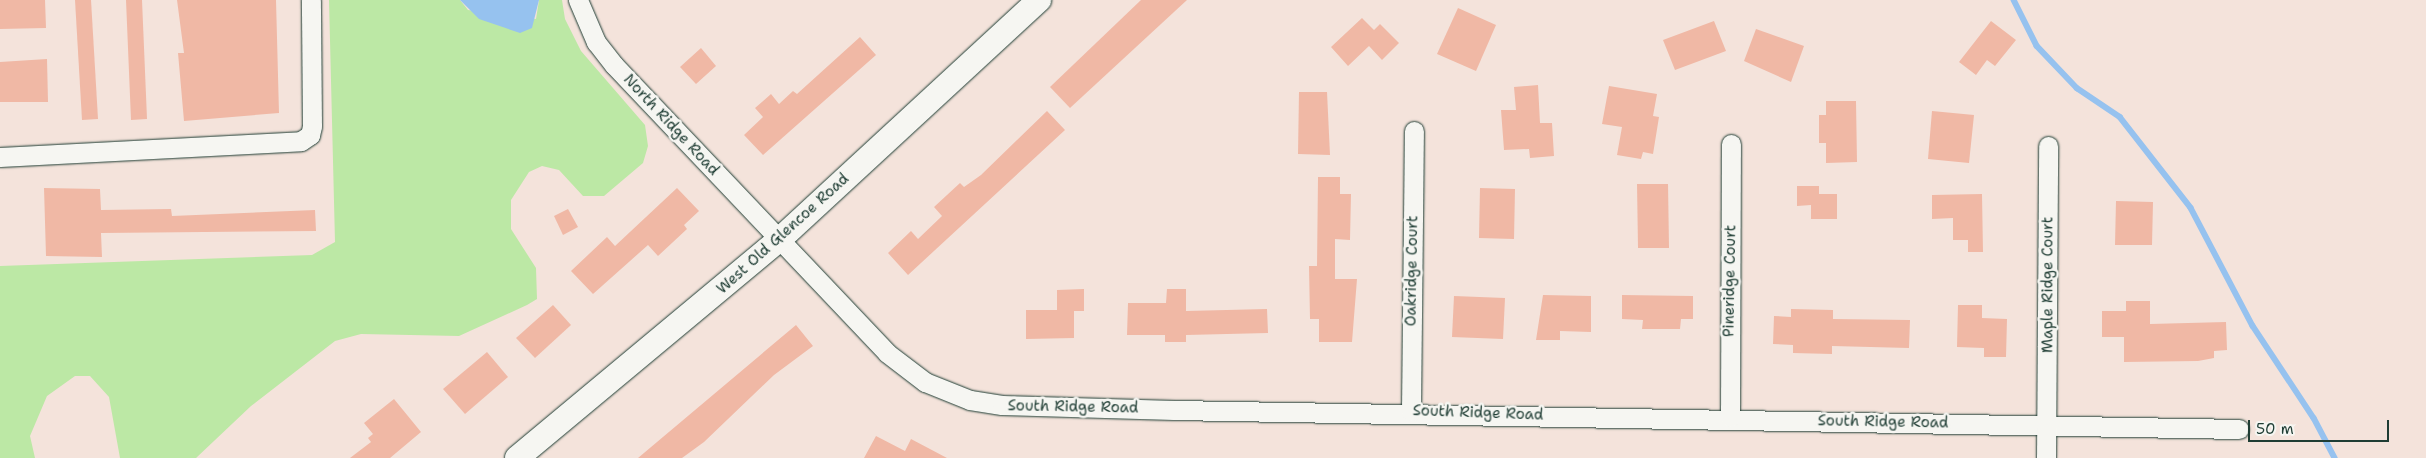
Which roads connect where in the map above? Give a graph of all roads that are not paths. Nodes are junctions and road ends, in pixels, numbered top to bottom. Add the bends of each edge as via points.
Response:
1 (311, 0) edge
2 (578, 0) edge
3 (1039, 0) edge
4 (1414, 130) dead end
5 (1731, 144) dead end
6 (2048, 146) dead end
7 (0, 157) edge
8 (779, 240) junction
9 (1411, 411) junction
10 (1730, 417) junction
11 (2047, 425) junction
12 (2239, 429) dead end
13 (517, 458) edge
14 (2046, 458) edge

1 - 7 street via 310,135 300,140
2 - 8 street, North Ridge Road via 596,42 614,65
3 - 8 street, West Old Glencoe Road
4 - 9 street, Oakridge Court
5 - 10 street, Pineridge Court
6 - 11 street, Maple Ridge Court
8 - 9 street, South Ridge Road via 898,364 940,389 970,400 1002,406
8 - 13 street, West Old Glencoe Road
9 - 10 street, South Ridge Road
10 - 11 street, South Ridge Road
11 - 12 street, South Ridge Road
11 - 14 street, Maple Ridge Court

